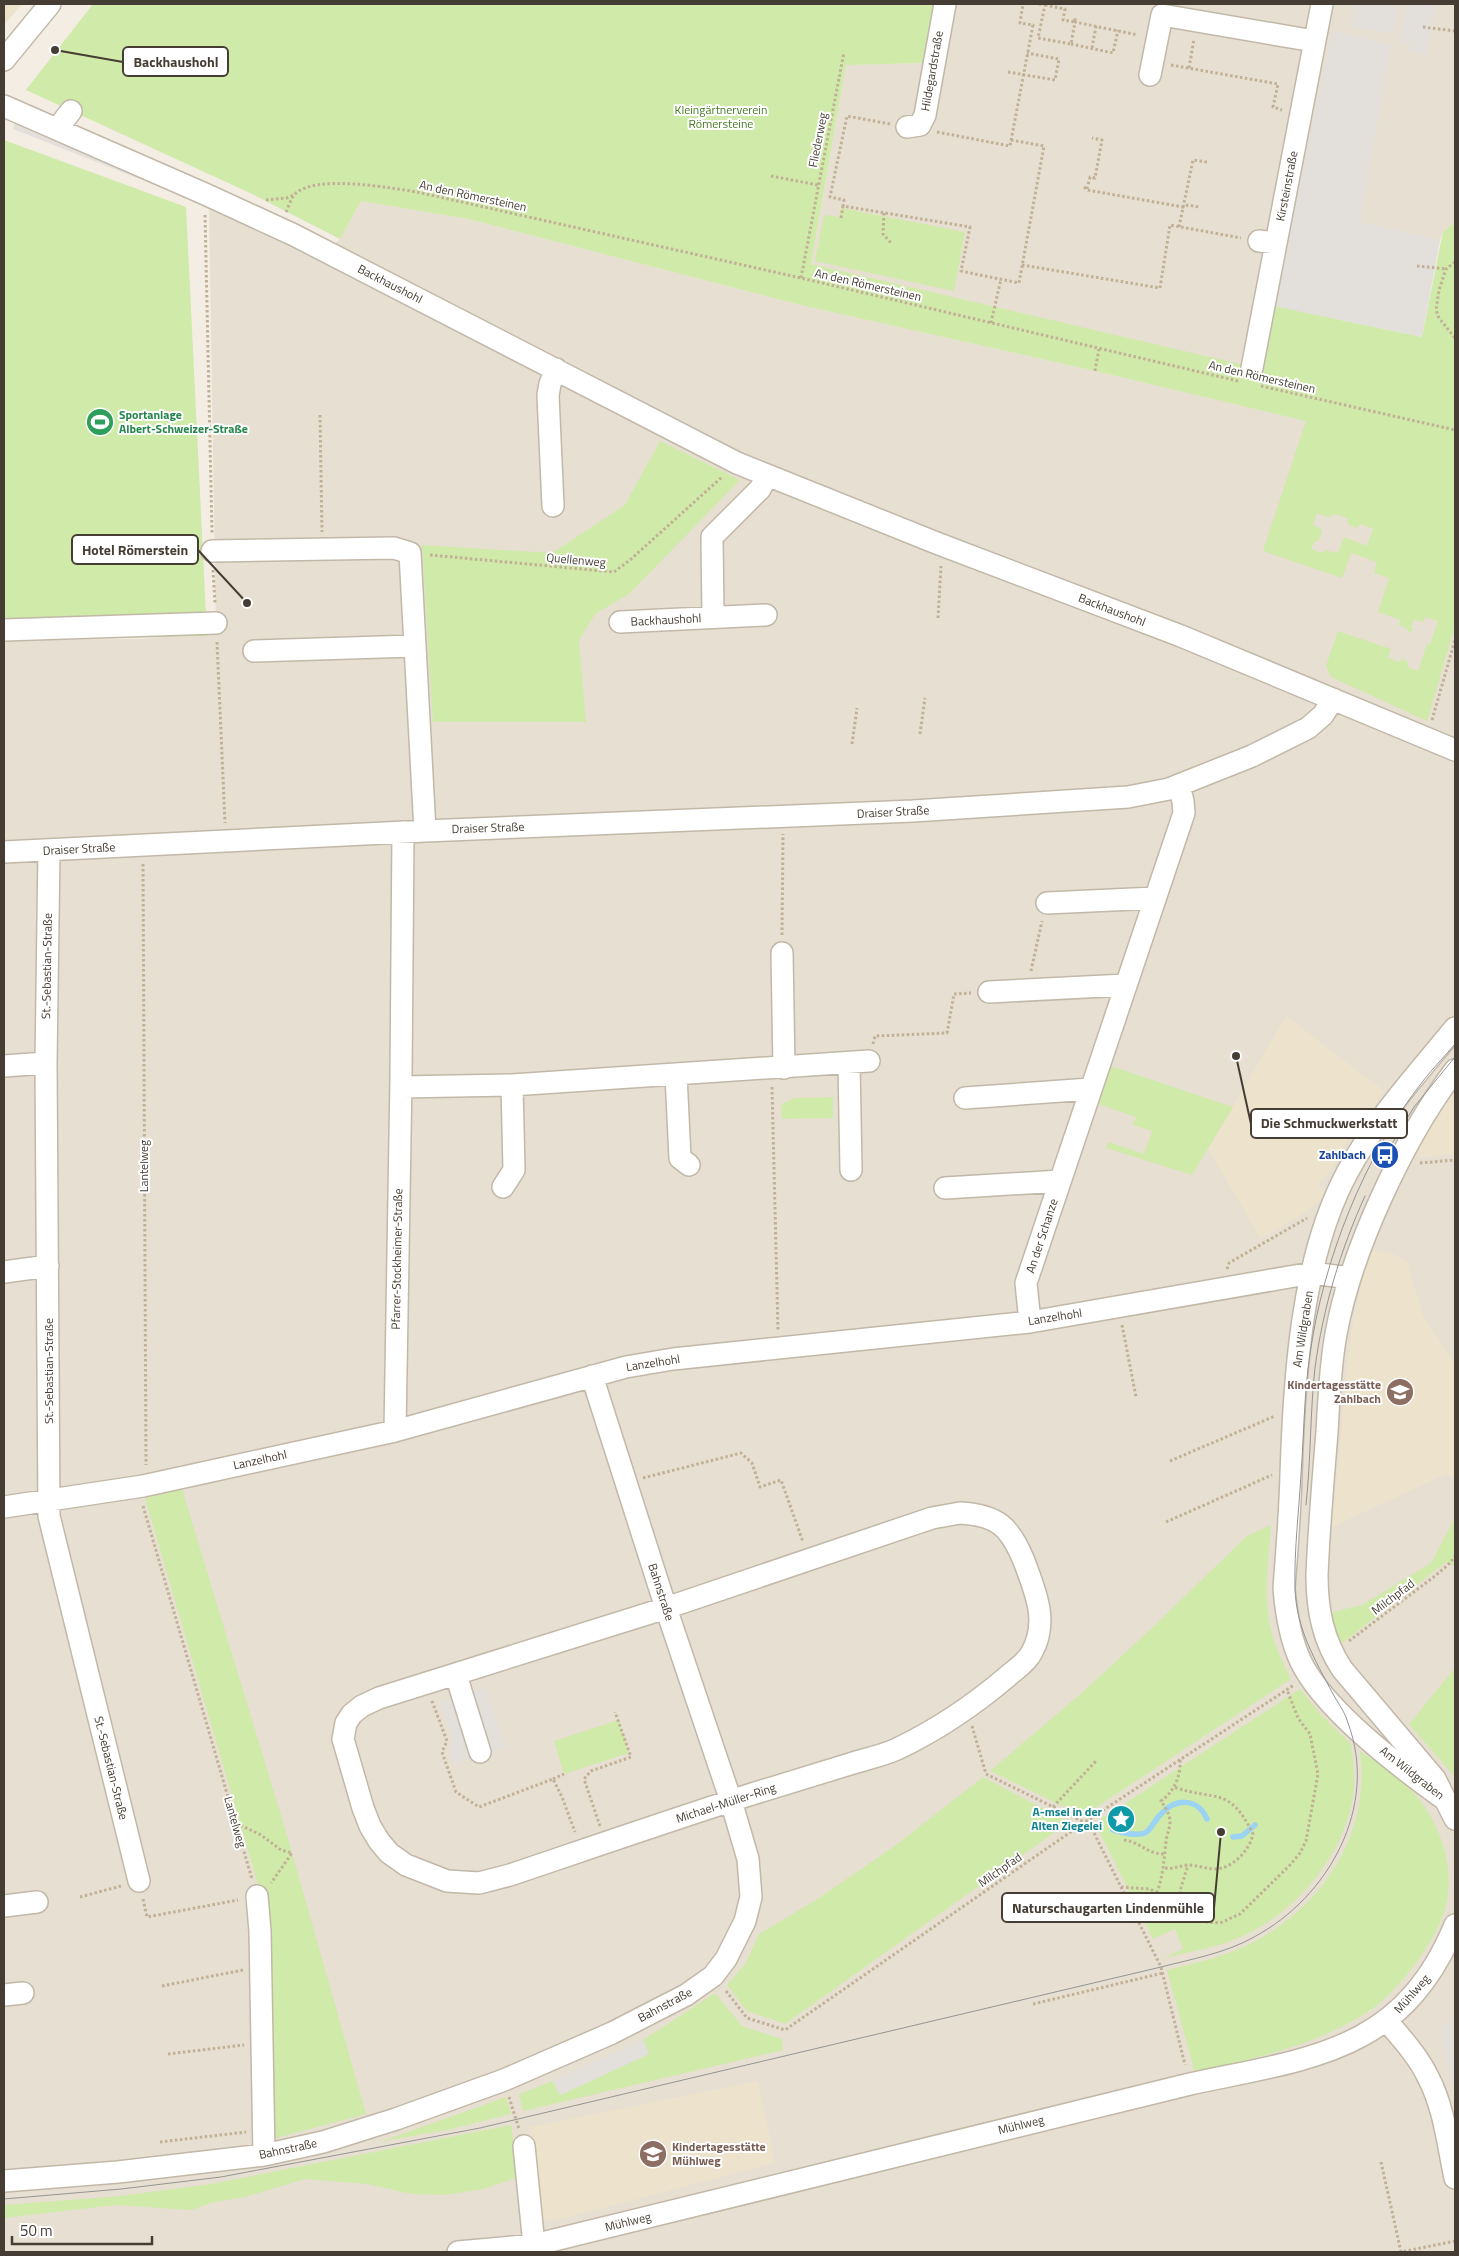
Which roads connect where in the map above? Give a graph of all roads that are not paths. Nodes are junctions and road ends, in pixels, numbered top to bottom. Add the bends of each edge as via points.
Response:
1 (50, 4) edge
2 (945, 4) edge
3 (1322, 4) edge
4 (1314, 41) junction
5 (4, 60) edge
6 (1150, 75) dead end
7 (4, 106) edge
8 (71, 111) dead end
9 (913, 126) road end
10 (57, 129) junction
11 (556, 369) junction
12 (1250, 378) road end
13 (767, 476) junction
14 (553, 506) dead end
15 (212, 551) road end
16 (766, 615) dead end
17 (713, 618) junction
18 (620, 622) dead end
19 (216, 623) road end
20 (4, 630) edge
21 (413, 646) junction
22 (254, 651) dead end
23 (1333, 699) junction
24 (1455, 750) edge
25 (1179, 786) junction
26 (425, 831) junction
27 (403, 832) junction
28 (49, 850) junction
29 (4, 852) edge
30 (1155, 898) junction
31 (1047, 904) road end
32 (782, 953) road end
33 (1125, 985) junction
34 (989, 992) road end
35 (1455, 1028) edge
36 (46, 1063) junction
37 (4, 1066) edge
38 (784, 1068) junction
39 (1455, 1070) edge
40 (676, 1075) junction
41 (512, 1085) junction
42 (401, 1087) junction
43 (1090, 1090) junction
44 (965, 1098) dead end
45 (689, 1165) dead end
46 (851, 1170) dead end
47 (1060, 1181) junction
48 (503, 1187) dead end
49 (945, 1188) dead end
50 (48, 1266) junction
51 (4, 1272) edge
52 (1312, 1273) junction
53 (1350, 1278) junction
54 (1030, 1322) junction
55 (592, 1376) junction
56 (395, 1431) junction
57 (49, 1499) junction
58 (4, 1507) edge
59 (666, 1608) junction
60 (456, 1675) junction
61 (1392, 1745) junction
62 (480, 1752) dead end
63 (731, 1801) junction
64 (1451, 1810) edge
65 (139, 1881) road end
66 (257, 1896) road end
67 (37, 1902) dead end
68 (4, 1906) edge
69 (1453, 1936) edge
70 (1386, 2022) junction
71 (524, 2146) road end
72 (264, 2155) junction
73 (1455, 2178) edge
74 (4, 2181) edge
75 (534, 2245) junction
76 (458, 2252) edge

1 - 5 street
2 - 9 street, Hildegardstraße via 925,115
3 - 4 street, Kirsteinstraße
4 - 6 street via 1162,15
4 - 12 street, Kirsteinstraße via 1267,242
7 - 10 street, Backhaushohl
8 - 10 street
10 - 11 street, Backhaushohl via 294,235
11 - 13 street, Backhaushohl
11 - 14 street via 548,395
13 - 17 street, Backhaushohl via 760,489 712,537
13 - 23 street, Backhaushohl via 1181,636
15 - 21 street via 394,548 410,553
16 - 17 street, Backhaushohl
17 - 18 street, Backhaushohl
19 - 20 street
21 - 22 street
21 - 26 street
23 - 24 street, Backhaushohl
23 - 25 street, Draiser Straße via 1323,715 1308,728 1252,756
25 - 26 street, Draiser Straße via 1128,797 1011,806
25 - 30 street, An der Schanze via 1184,813
26 - 27 street, Draiser Straße
27 - 28 street, Draiser Straße
27 - 42 street, Pfarrer-Stockheimer-Straße
28 - 29 street, Draiser Straße
28 - 36 street, St.-Sebastian-Straße
30 - 31 street
30 - 33 street, An der Schanze
32 - 38 street
33 - 34 street
33 - 43 street, An der Schanze
35 - 52 street, Am Wildgraben via 1378,1124 1346,1174 1328,1216
36 - 37 street
36 - 50 street, St.-Sebastian-Straße
38 - 40 street
38 - 46 street via 859,1062
39 - 53 street, Am Wildgraben via 1408,1143
40 - 41 street
40 - 45 street via 680,1158
41 - 42 street
41 - 48 street via 514,1170
42 - 56 street, Pfarrer-Stockheimer-Straße
43 - 44 street
43 - 47 street, An der Schanze
47 - 49 street, An der Schanze
47 - 54 street, An der Schanze via 1026,1284
50 - 51 street
50 - 57 street, St.-Sebastian-Straße
52 - 53 street, Am Wildgraben
52 - 54 street, Lanzelhohl
52 - 61 street, Am Wildgraben via 1297,1366 1284,1588 1286,1607 1294,1645 1321,1691 1340,1712
53 - 61 street, Am Wildgraben via 1336,1333 1332,1366 1318,1537 1317,1599 1325,1637 1333,1654
54 - 55 street, Lanzelhohl via 673,1359
55 - 56 street, Lanzelhohl
55 - 59 street, Bahnstraße
56 - 57 street, Lanzelhohl via 143,1486
57 - 58 street, Lanzelhohl
57 - 65 street, St.-Sebastian-Straße via 49,1516
59 - 60 street, Michael-Müller-Ring
59 - 63 street, Bahnstraße
59 - 63 street, Michael-Müller-Ring via 932,1518 960,1513 980,1514 1009,1531 1038,1598 1041,1612 1032,1652 987,1693 930,1732 895,1750
60 - 62 street
60 - 63 street, Michael-Müller-Ring via 370,1702 352,1714 346,1723 343,1739 370,1826 389,1853 406,1865 431,1876 478,1883
61 - 64 street, Am Wildgraben
63 - 72 street, Bahnstraße via 748,1859 751,1897 736,1941 713,1976 686,1995 612,2032 504,2080 323,2142
66 - 72 street
67 - 68 street
69 - 70 street, Mühlweg via 1434,1968
70 - 73 street via 1428,2077 1440,2112
70 - 75 street, Mühlweg via 1338,2048 1294,2061
71 - 75 street
72 - 74 street, Bahnstraße
75 - 76 street, Mühlweg

